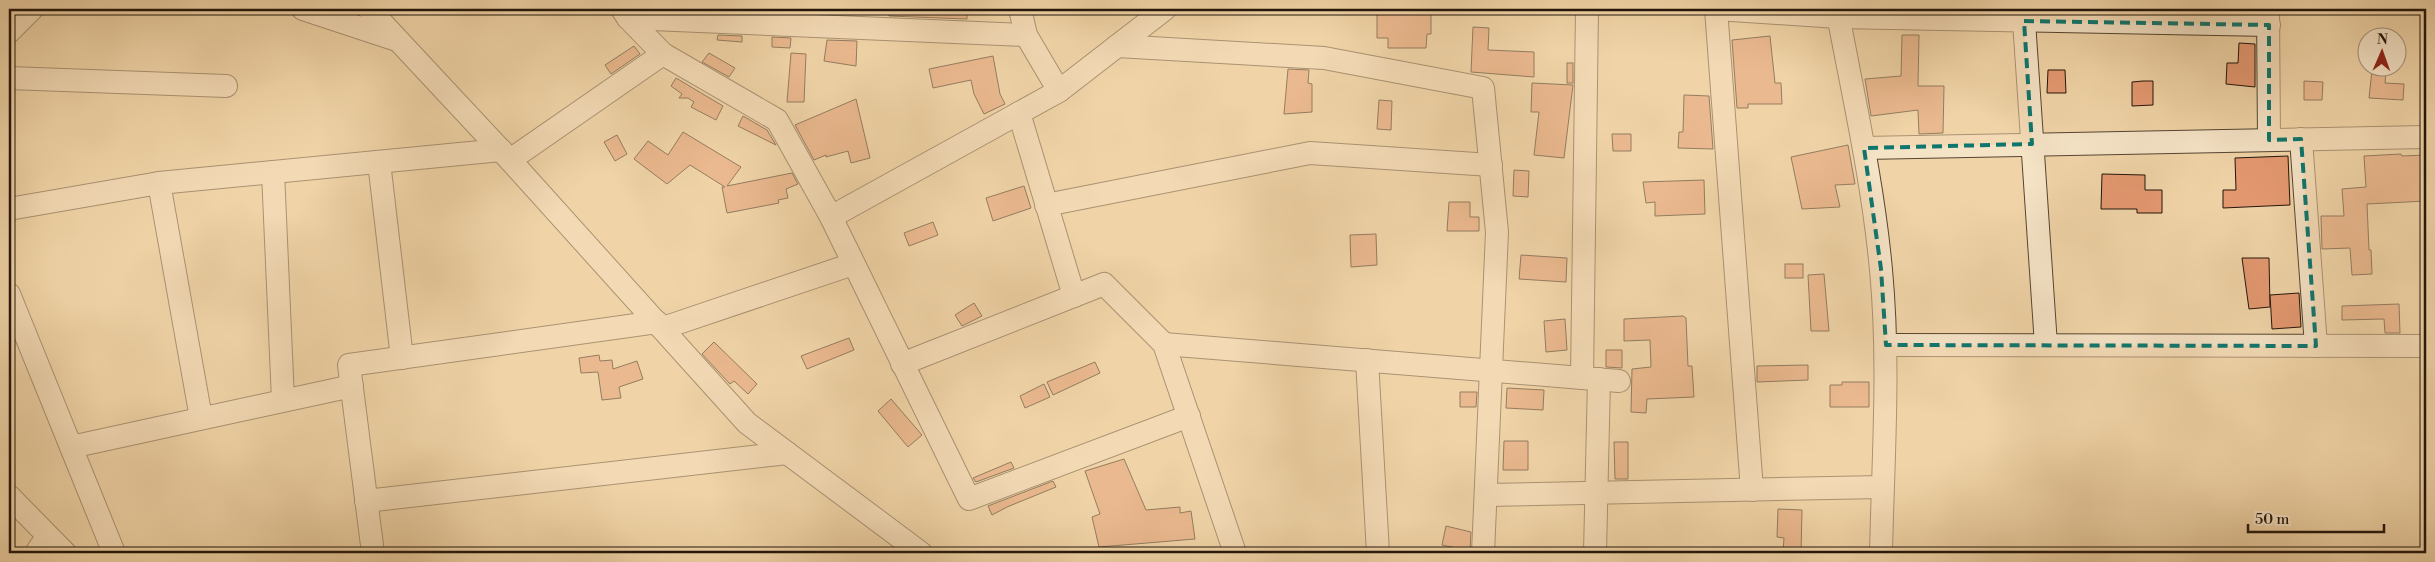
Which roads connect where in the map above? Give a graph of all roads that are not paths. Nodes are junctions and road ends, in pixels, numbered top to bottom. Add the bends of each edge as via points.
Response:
1 (32, 9) edge
2 (303, 9) edge
3 (368, 9) edge
4 (1020, 9) edge
5 (1165, 9) edge
6 (1587, 9) edge
7 (1716, 9) edge
8 (625, 13) edge
9 (1837, 13) edge
10 (2269, 17) edge
11 (2024, 21) junction
12 (9, 32) edge
13 (1026, 35) junction
14 (398, 40) junction
15 (1118, 46) junction
16 (663, 54) junction
17 (9, 78) edge
18 (226, 86) dead end
19 (1059, 91) junction
20 (1018, 113) junction
21 (2426, 137) edge
22 (2301, 139) junction
23 (2269, 140) junction
24 (2032, 144) junction
25 (1864, 148) junction
26 (505, 155) junction
27 (379, 162) junction
28 (1491, 165) junction
29 (272, 172) junction
30 (159, 183) junction
31 (1046, 205) junction
32 (9, 209) edge
33 (831, 217) junction
34 (853, 264) junction
35 (9, 294) edge
36 (1074, 296) junction
37 (660, 325) junction
38 (1164, 344) junction
39 (1886, 345) junction
40 (2046, 346) junction
41 (2316, 346) junction
42 (2426, 346) edge
43 (402, 358) junction
44 (1367, 360) junction
45 (902, 364) junction
46 (1491, 370) junction
47 (1600, 379) junction
48 (352, 386) junction
49 (284, 400) junction
50 (1189, 416) junction
51 (201, 418) junction
52 (71, 447) junction
53 (787, 453) junction
54 (1882, 486) junction
55 (1752, 490) junction
56 (1596, 493) junction
57 (1486, 495) junction
58 (9, 496) edge
59 (366, 501) junction
60 (42, 545) edge
61 (65, 553) edge
62 (114, 553) edge
63 (373, 553) edge
64 (921, 553) edge
65 (1235, 553) edge
66 (1378, 553) edge
67 (1483, 553) edge
68 (1595, 553) edge
69 (1881, 553) edge

1 - 12 street
2 - 14 street
3 - 14 street
4 - 13 street
5 - 15 street
6 - 47 street
7 - 9 street
7 - 55 street
8 - 13 street
8 - 16 street
9 - 11 street
9 - 25 street
10 - 11 street
10 - 23 street
11 - 24 street
13 - 19 street
14 - 26 street
15 - 19 street
15 - 28 street via 1324,58 1483,88
16 - 26 street
16 - 33 street via 778,120
17 - 18 street
19 - 20 street
20 - 31 street
20 - 33 street
21 - 22 street
22 - 23 street
22 - 41 street
23 - 24 street
24 - 25 street
24 - 40 street
25 - 39 street via 1881,269
26 - 27 street
26 - 37 street
27 - 29 street
27 - 43 street
28 - 31 street via 1310,153
28 - 46 street via 1497,232
29 - 30 street
29 - 49 street
30 - 32 street
30 - 51 street
31 - 36 street
33 - 34 street
34 - 37 street
34 - 45 street
35 - 52 street
36 - 38 street via 1104,284
36 - 45 street
37 - 43 street
37 - 53 street via 747,423
38 - 44 street
38 - 50 street
39 - 40 street
39 - 54 street
40 - 41 street
41 - 42 street
43 - 48 street via 349,365
44 - 46 street
44 - 66 street
45 - 50 street via 969,500
46 - 47 street
46 - 57 street
47 - 56 street
48 - 49 street
48 - 59 street
49 - 51 street
50 - 65 street
51 - 52 street
52 - 62 street
53 - 59 street
53 - 64 street
54 - 55 street
54 - 69 street
55 - 56 street
56 - 57 street
56 - 68 street
57 - 67 street
58 - 60 street
59 - 63 street
60 - 61 street

